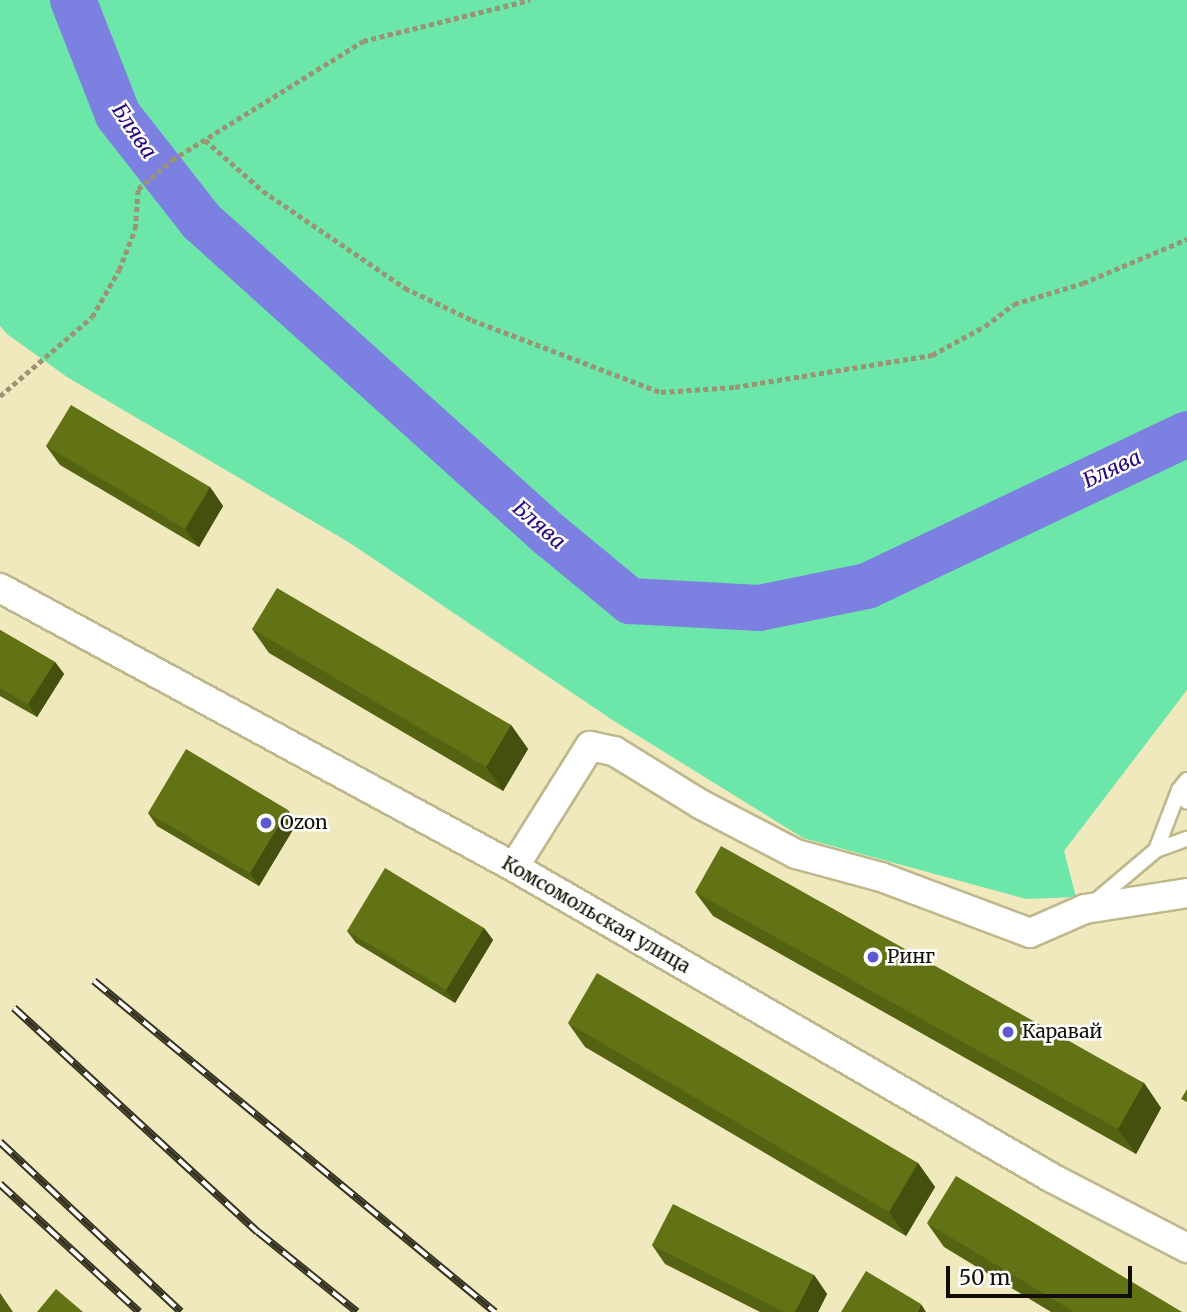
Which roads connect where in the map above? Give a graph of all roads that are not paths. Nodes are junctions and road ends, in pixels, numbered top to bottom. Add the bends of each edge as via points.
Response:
1 (0, 588) edge
2 (1184, 791) edge
3 (1187, 839) edge
4 (1156, 850) junction
5 (514, 867) junction
6 (1187, 893) edge
7 (1085, 909) junction
8 (1187, 1248) edge

1 - 5 street, Комсомольская улица
2 - 4 lane
3 - 4 lane
4 - 7 lane
5 - 7 street via 590,746 614,751 700,804 796,854 881,877 1030,933
5 - 8 street, Комсомольская улица via 1052,1178
6 - 7 street

